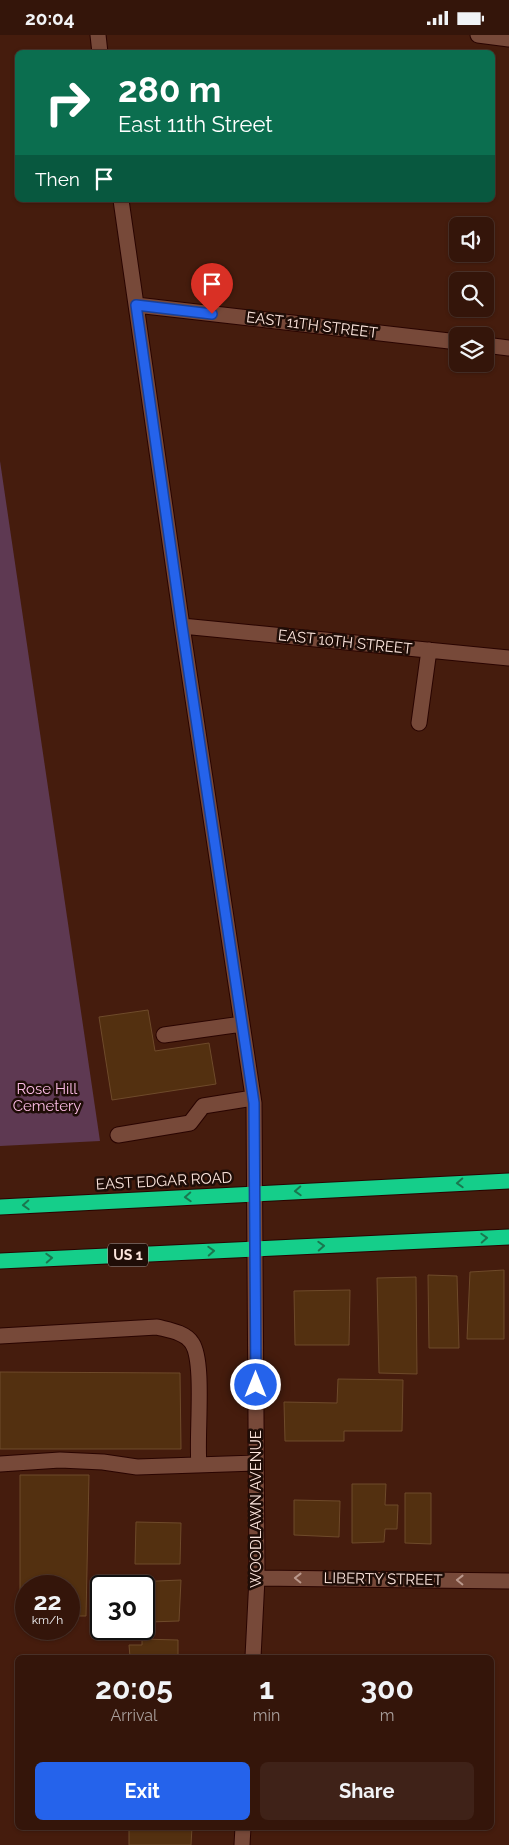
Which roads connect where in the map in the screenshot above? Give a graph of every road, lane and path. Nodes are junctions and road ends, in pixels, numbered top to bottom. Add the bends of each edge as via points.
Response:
1 (98, 35) edge
2 (478, 35) edge
3 (509, 39) edge
4 (100, 50) edge
5 (121, 202) edge
6 (136, 305) junction
7 (449, 341) edge
8 (494, 346) edge
9 (509, 348) edge
10 (182, 626) junction
11 (429, 650) junction
12 (509, 658) edge
13 (419, 723) dead end
14 (242, 1024) junction
15 (164, 1035) dead end
16 (253, 1098) junction
17 (118, 1135) dead end
18 (509, 1181) edge
19 (254, 1193) junction
20 (0, 1207) edge
21 (509, 1237) edge
22 (255, 1249) junction
23 (0, 1261) edge
24 (0, 1336) edge
25 (256, 1463) junction
26 (0, 1464) edge
27 (199, 1465) junction
28 (257, 1578) junction
29 (509, 1581) edge
30 (253, 1655) edge
31 (243, 1830) edge
32 (242, 1845) edge

1 - 4 street
2 - 3 street
5 - 6 street, WOODLAWN AVENUE
6 - 7 street, EAST 11TH STREET
6 - 10 street, WOODLAWN AVENUE
8 - 9 street
10 - 11 street, EAST 10TH STREET
10 - 14 street, WOODLAWN AVENUE
11 - 12 street, EAST 10TH STREET
11 - 13 street
14 - 15 street
14 - 16 street, WOODLAWN AVENUE
16 - 17 street via 203,1106 190,1123
16 - 19 street, WOODLAWN AVENUE
18 -> 19 highway, EAST EDGAR ROAD
19 -> 20 highway, EAST EDGAR ROAD
19 - 22 street, WOODLAWN AVENUE
22 -> 21 highway, US 1
23 -> 22 highway, US 1
22 - 25 street, WOODLAWN AVENUE
24 - 27 street via 157,1327 178,1333 191,1342 197,1357
25 - 27 street
25 - 28 street, WOODLAWN AVENUE
26 - 27 street via 60,1460 103,1461 137,1467
29 -> 28 street, LIBERTY STREET
28 - 30 street, WOODLAWN AVENUE
31 - 32 street

